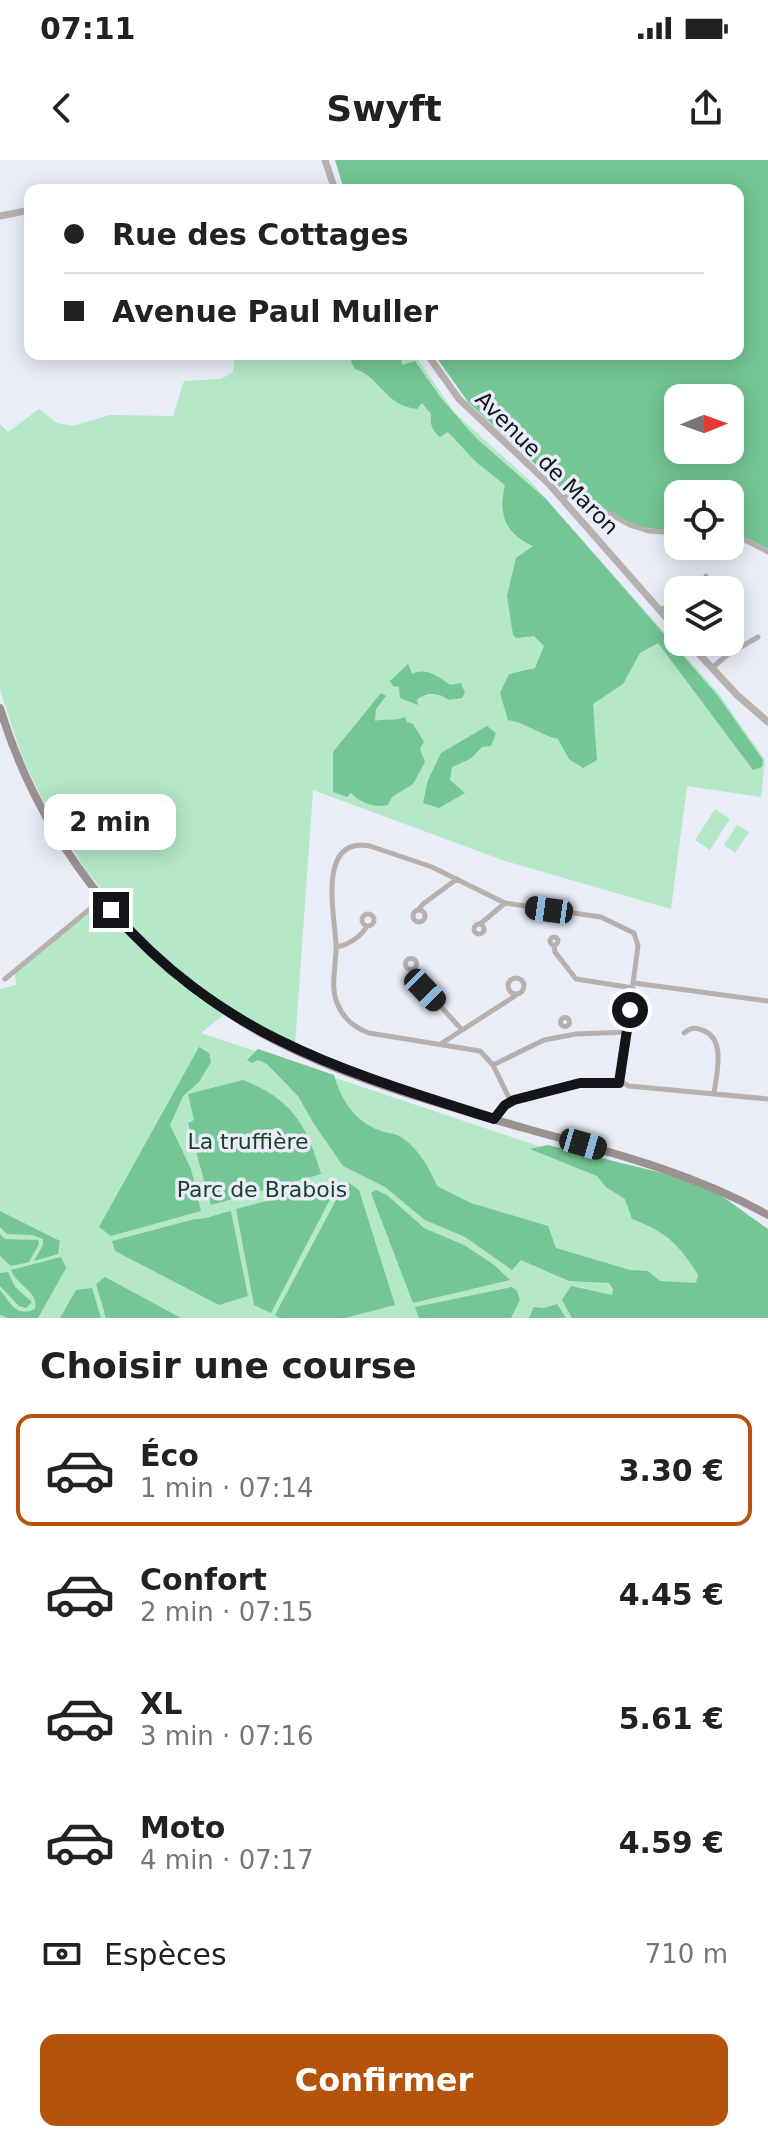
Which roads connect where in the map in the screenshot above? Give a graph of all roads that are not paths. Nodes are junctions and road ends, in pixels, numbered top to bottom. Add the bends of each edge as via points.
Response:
1 (325, 160) edge
2 (333, 184) edge
3 (24, 211) edge
4 (0, 216) edge
5 (431, 360) edge
6 (562, 498) junction
7 (664, 532) edge
8 (744, 540) edge
9 (768, 552) edge
10 (664, 609) edge
11 (660, 610) junction
12 (664, 615) edge
13 (758, 637) dead end
14 (700, 656) edge
15 (711, 668) junction
16 (0, 708) edge
17 (768, 722) edge
18 (457, 879) junction
19 (102, 899) junction
20 (505, 903) junction
21 (418, 910) dead end
22 (480, 924) dead end
23 (367, 926) dead end
24 (554, 945) dead end
25 (336, 948) junction
26 (412, 970) dead end
27 (5, 979) dead end
28 (633, 985) junction
29 (515, 996) dead end
30 (768, 1001) edge
31 (567, 1025) dead end
32 (466, 1028) junction
33 (627, 1032) junction
34 (684, 1033) dead end
35 (571, 1034) junction
36 (441, 1044) junction
37 (493, 1065) junction
38 (620, 1081) junction
39 (714, 1094) junction
40 (768, 1099) edge
41 (511, 1102) junction
42 (494, 1119) junction
43 (768, 1215) edge

1 - 2 street
3 - 4 street
5 - 6 street, Avenue de Maron via 470,411
6 - 7 street via 579,497 630,525
6 - 11 street, Avenue de Maron
8 - 9 street
10 - 11 street
11 - 12 street, Avenue de Maron
13 - 15 street
14 - 15 street
15 - 17 street
16 - 19 main road via 40,805
18 - 20 street
18 - 21 street
18 - 25 street via 370,846 347,849 337,861 330,895
19 - 27 street
19 - 42 main road via 179,976 264,1034 375,1082
20 - 22 street
20 - 28 street via 601,917 631,931 638,946
23 - 25 street
24 - 28 street via 576,979
25 - 36 street via 335,996 347,1021 380,1036
26 - 32 street
28 - 30 street
28 - 33 street
29 - 32 street
31 - 35 street
32 - 36 street
33 - 35 street
33 - 38 street
34 - 39 street via 699,1029 715,1040
35 - 37 street via 538,1042
36 - 37 street via 476,1049
37 - 41 street
38 - 39 street
38 - 41 street via 577,1083
39 - 40 street
41 - 42 street
42 - 43 main road via 682,1174

